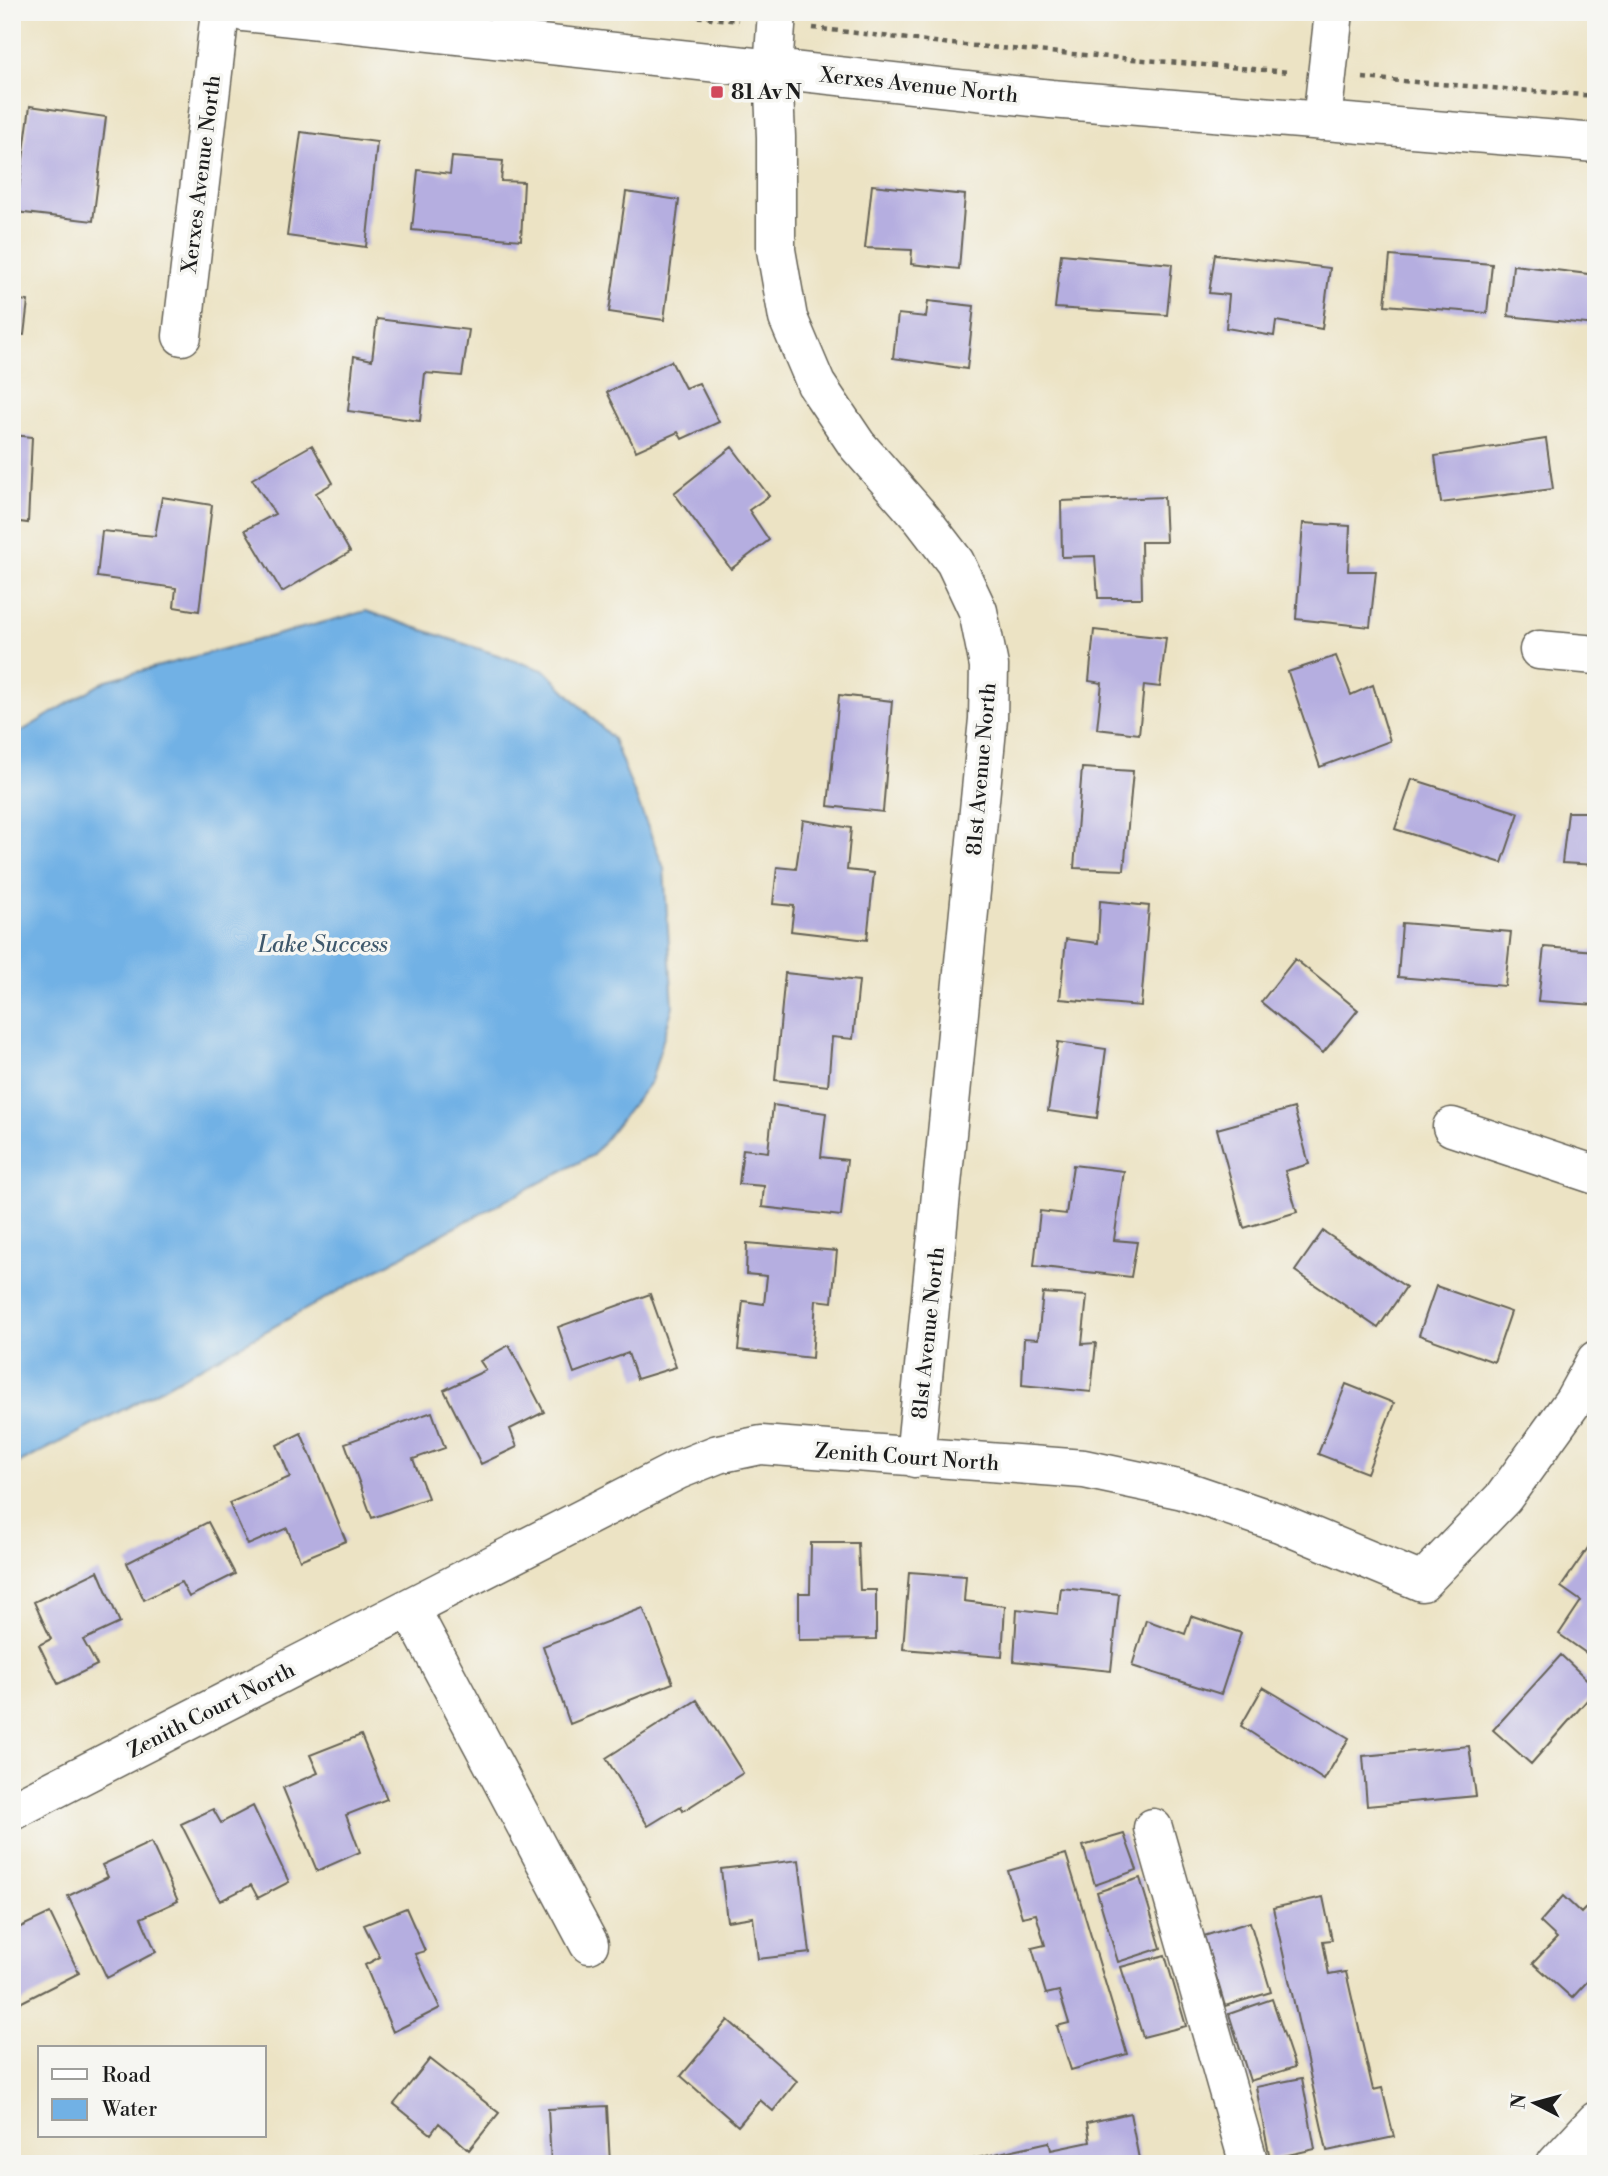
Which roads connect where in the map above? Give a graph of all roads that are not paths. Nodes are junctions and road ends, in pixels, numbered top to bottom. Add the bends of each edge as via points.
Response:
1 (220, 12) edge
2 (244, 12) edge
3 (1334, 12) edge
4 (793, 20) edge
5 (773, 69) junction
6 (1322, 121) junction
7 (1596, 143) edge
8 (182, 336) dead end
9 (1539, 650) dead end
10 (1596, 656) edge
11 (1452, 1127) dead end
12 (1596, 1175) edge
13 (1596, 1360) edge
14 (915, 1458) junction
15 (410, 1608) junction
16 (12, 1811) edge
17 (1153, 1828) dead end
18 (589, 1944) dead end
19 (1596, 2121) edge
20 (1250, 2164) edge
21 (1556, 2164) edge

1 - 8 street, Xerxes Avenue North
2 - 5 street, Xerxes Avenue North
3 - 6 street
4 - 5 street, 81st Avenue North
5 - 6 street, Xerxes Avenue North via 1051,99
5 - 14 street, 81st Avenue North via 776,250 788,318 816,384 857,445 955,562 978,611 989,666 988,719
6 - 7 street, Xerxes Avenue North
9 - 10 street
11 - 12 street
13 - 14 street, Zenith Court North via 1573,1401 1504,1497 1422,1582 1280,1523 1183,1490 1084,1469
14 - 15 street, Zenith Court North via 761,1445 718,1454 678,1470
15 - 16 street, Zenith Court North
15 - 18 street
17 - 20 street
19 - 21 street

